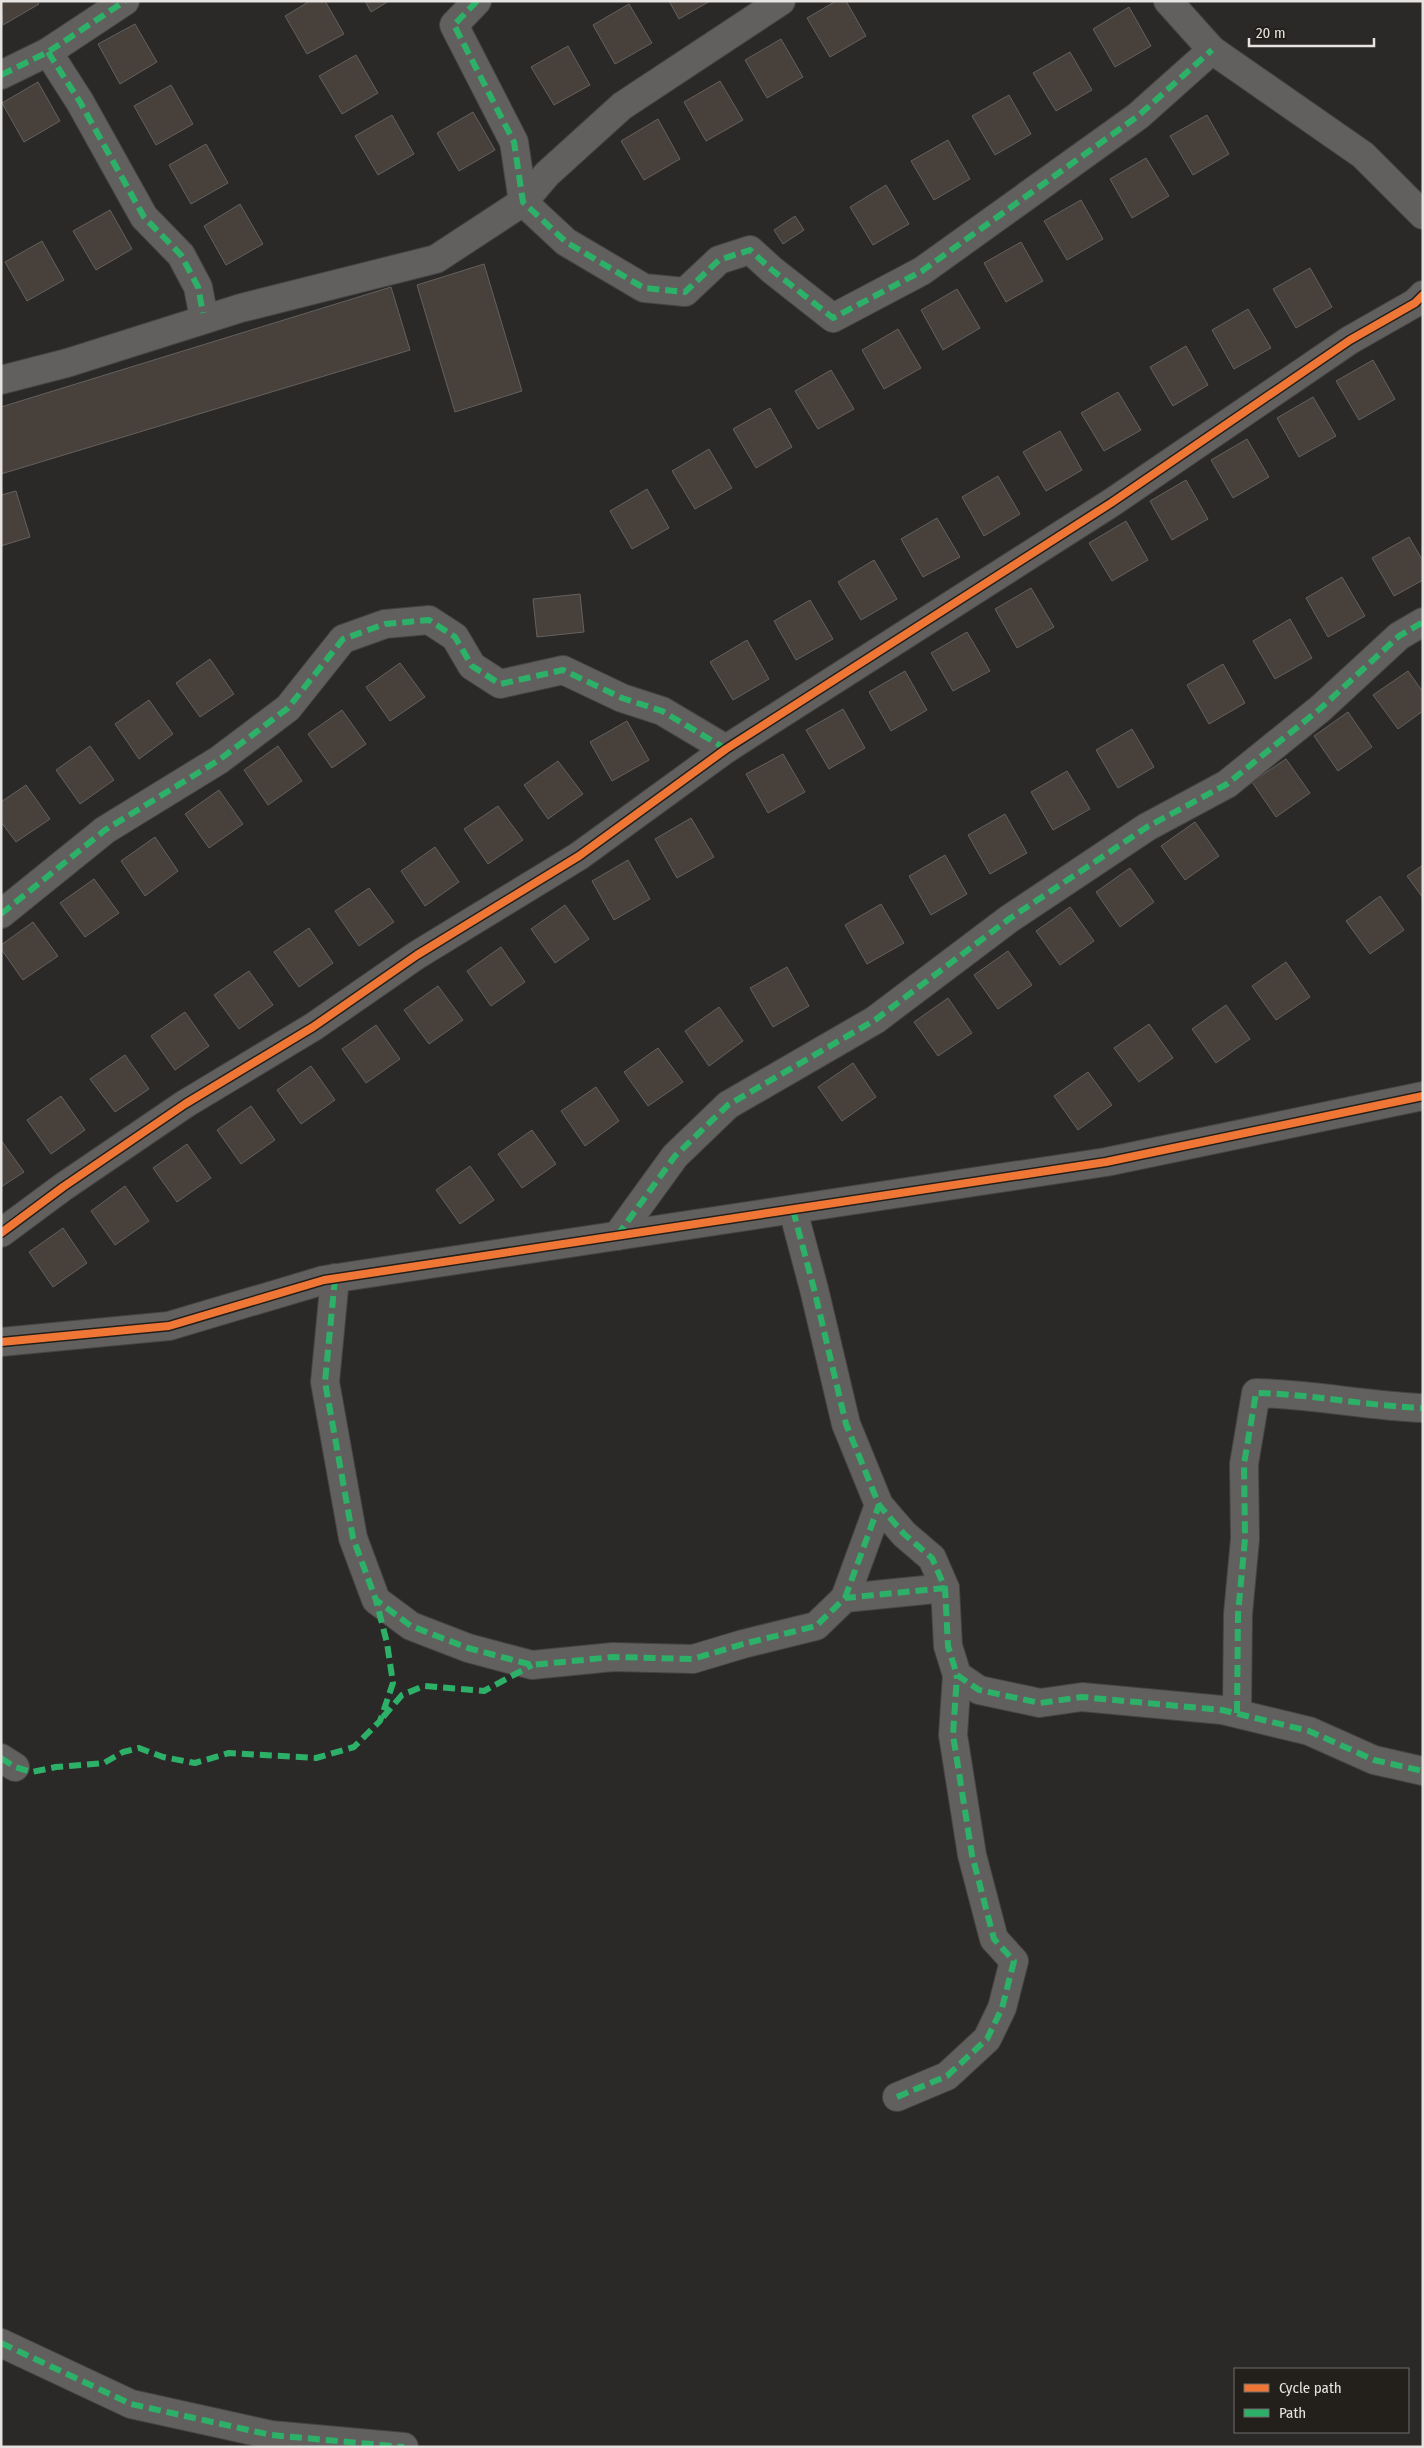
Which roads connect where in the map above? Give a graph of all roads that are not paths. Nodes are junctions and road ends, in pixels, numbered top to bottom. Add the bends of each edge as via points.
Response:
1 (125, 1) edge
2 (477, 1) edge
3 (781, 1) edge
4 (1168, 1) edge
5 (1212, 50) junction
6 (48, 52) junction
7 (1, 75) edge
8 (522, 202) junction
9 (1423, 215) edge
10 (1423, 295) edge
11 (204, 313) dead end
12 (1, 380) edge
13 (1423, 622) edge
14 (726, 749) junction
15 (1, 914) edge
16 (1423, 1096) edge
17 (793, 1210) junction
18 (1, 1233) edge
19 (618, 1236) junction
20 (335, 1278) junction
21 (1, 1342) edge
22 (1423, 1408) edge
23 (879, 1505) junction
24 (945, 1588) junction
25 (845, 1598) junction
26 (957, 1675) junction
27 (1237, 1713) junction
28 (1423, 1771) edge
29 (897, 2097) dead end
30 (1, 2343) edge
31 (404, 2447) edge

1 - 6 street
2 - 8 street via 454,25 514,142
3 - 8 street via 622,106 547,174
4 - 5 street
5 - 8 street via 1138,116 922,271 833,318 750,250 720,260 685,292 644,288 566,242
5 - 9 street via 1363,155
6 - 7 street
6 - 11 street via 80,102 144,217 181,255 198,287
8 - 12 street via 436,259 241,308 67,363
10 - 14 street via 1415,303 1343,345 1110,503
13 - 19 street via 1399,636 1320,708 1227,784 1147,827 1009,919 875,1020 728,1105 676,1156
14 - 15 street via 662,712 622,698 563,670 500,684 472,666 455,637 429,620 385,624 344,639 288,708 220,760 105,830
14 - 18 street via 579,856 417,955 313,1027 185,1104
16 - 17 street via 1106,1162
17 - 19 street
17 - 23 street via 846,1424
19 - 20 street
20 - 21 street via 169,1326
20 - 25 street via 325,1382 352,1538 376,1600 411,1626 468,1648 532,1665 613,1657 693,1659 816,1626
22 - 27 street via 1256,1393 1244,1464 1245,1539 1238,1614
23 - 24 street via 904,1534 932,1558
23 - 25 street
24 - 25 street
24 - 26 street via 948,1646
26 - 27 street via 979,1690 1040,1703 1082,1697
26 - 29 street via 953,1735 972,1856 994,1939 1014,1961 1002,2008 987,2039 947,2076
27 - 28 street via 1309,1731 1374,1760
30 - 31 street via 131,2404 271,2435

